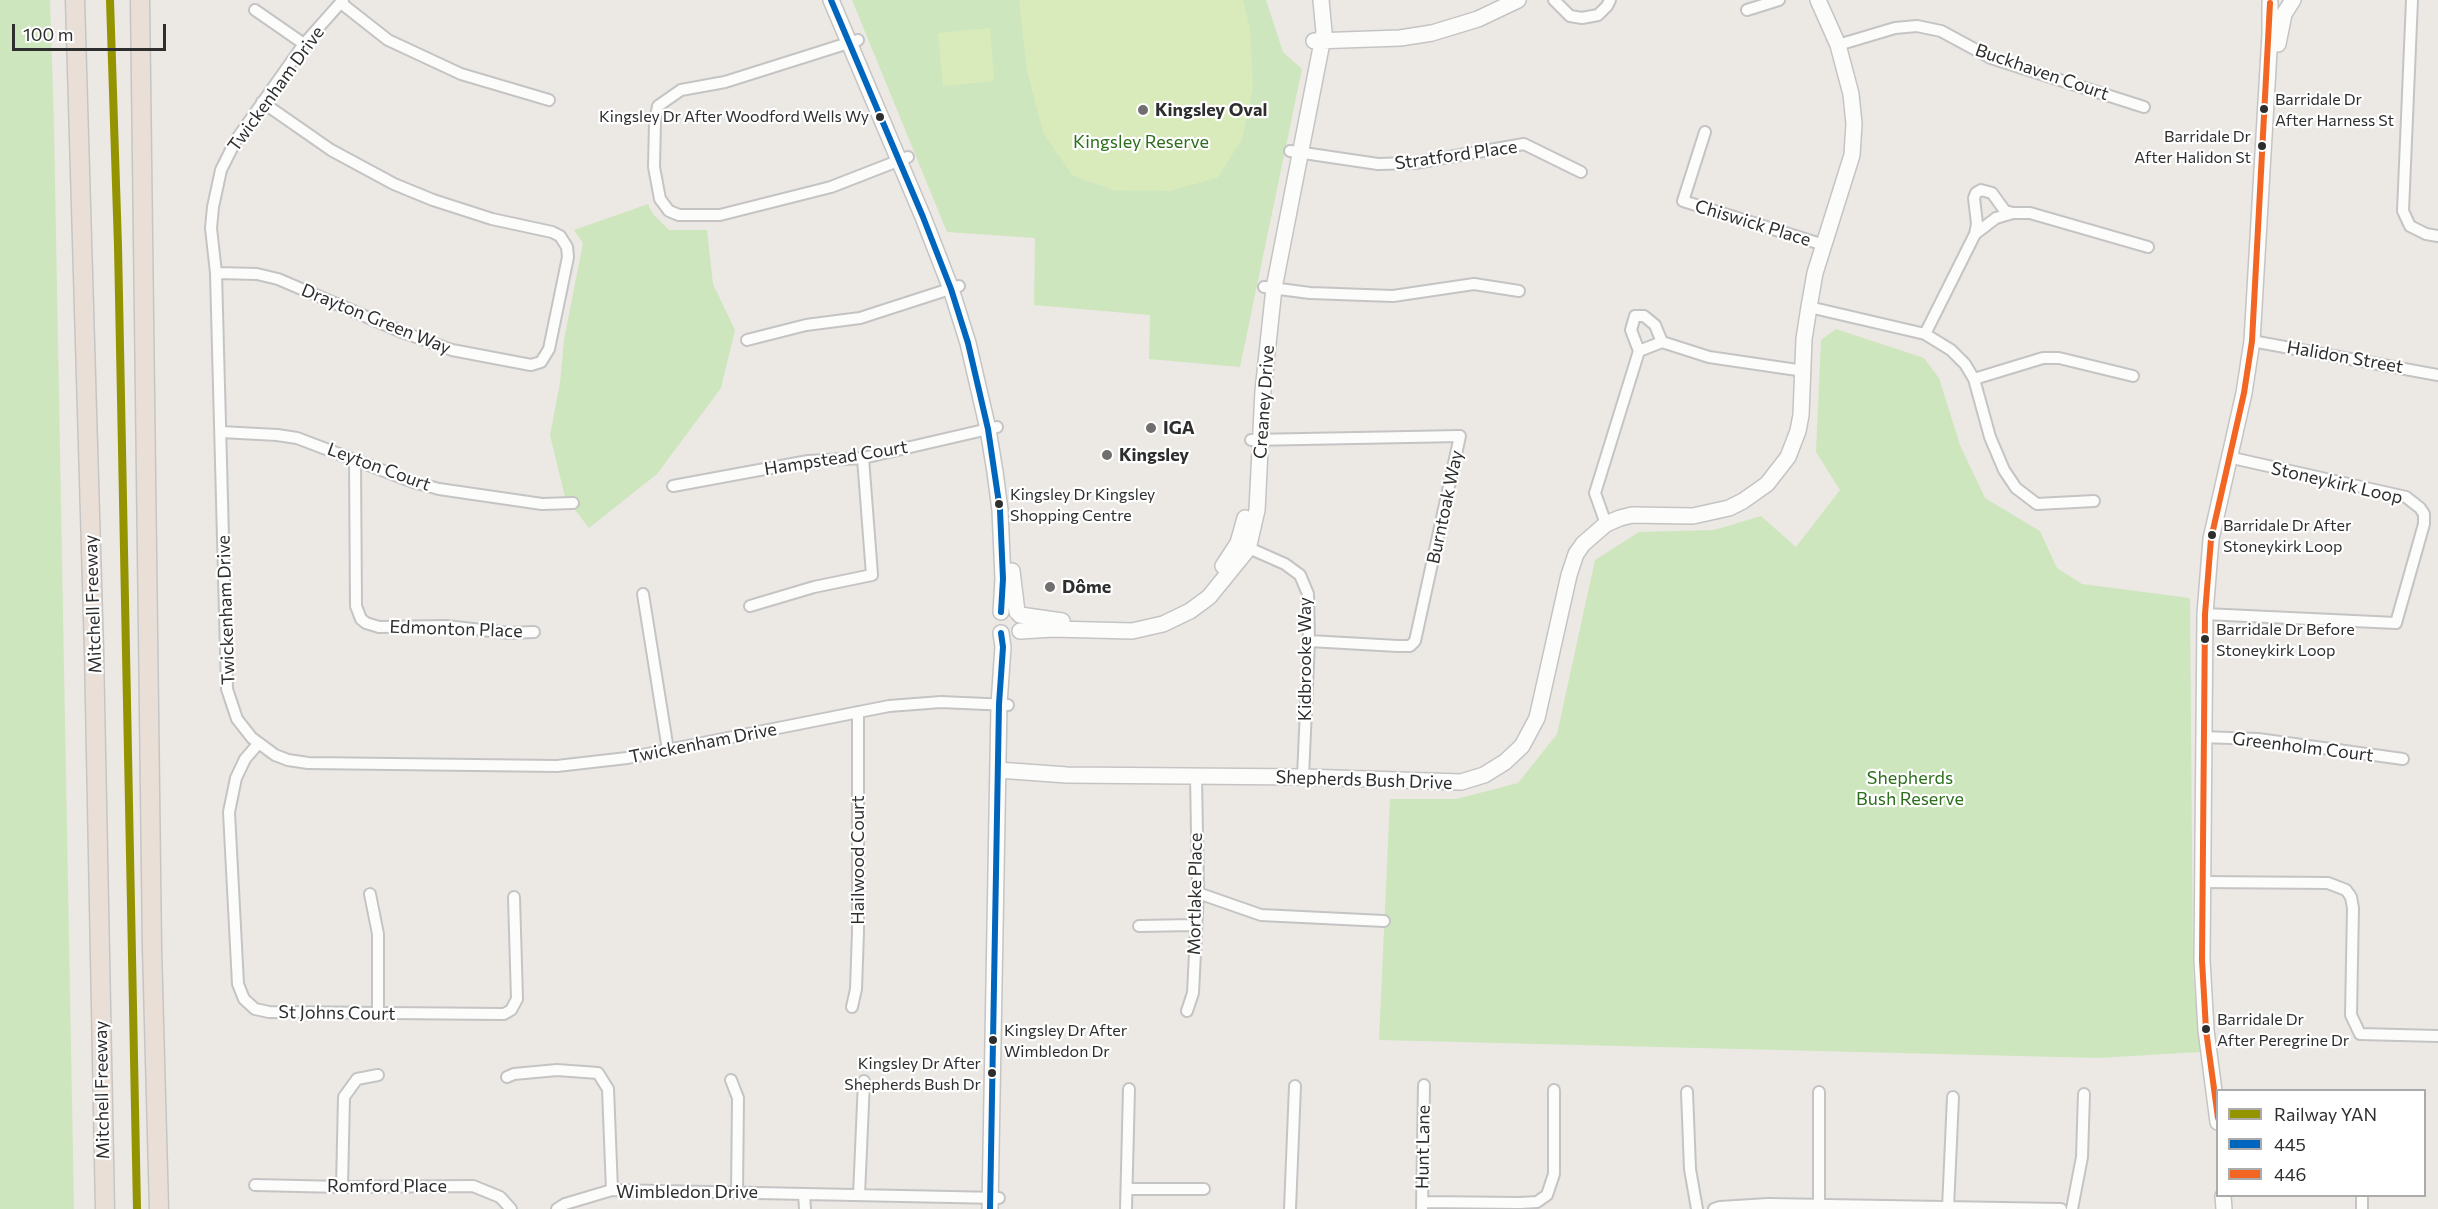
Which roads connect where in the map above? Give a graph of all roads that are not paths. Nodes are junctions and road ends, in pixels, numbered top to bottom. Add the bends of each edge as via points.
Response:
1 (75, 0) edge
2 (140, 0) edge
3 (831, 0) edge
4 (842, 0) edge
5 (1311, 0) edge
6 (1321, 0) edge
7 (1498, 0) edge
8 (1518, 0) edge
9 (1554, 0) edge
10 (1610, 0) edge
11 (1779, 0) edge
12 (1818, 0) edge
13 (2412, 0) edge
14 (342, 1) edge
15 (2269, 1) edge
16 (2290, 3) edge
17 (255, 10) dead end
18 (1747, 10) dead end
19 (1318, 36) junction
20 (853, 42) junction
21 (304, 44) junction
22 (1838, 45) junction
23 (549, 100) dead end
24 (262, 102) junction
25 (2144, 107) dead end
26 (1705, 132) dead end
27 (1295, 152) junction
28 (903, 159) junction
29 (1581, 172) dead end
30 (2013, 213) junction
31 (1975, 234) junction
32 (2438, 236) edge
33 (1824, 245) junction
34 (2148, 248) dead end
35 (216, 273) junction
36 (1269, 287) junction
37 (955, 288) junction
38 (1519, 291) dead end
39 (1809, 307) junction
40 (1926, 334) junction
41 (747, 340) dead end
42 (2257, 341) junction
43 (1662, 342) junction
44 (1639, 351) junction
45 (1804, 371) junction
46 (2438, 375) edge
47 (2133, 376) dead end
48 (1974, 380) junction
49 (993, 428) junction
50 (221, 432) junction
51 (1256, 440) junction
52 (863, 458) junction
53 (2233, 458) junction
54 (355, 460) junction
55 (673, 486) dead end
56 (2094, 501) dead end
57 (573, 503) dead end
58 (1606, 524) junction
59 (1243, 546) junction
60 (644, 594) dead end
61 (750, 606) dead end
62 (1001, 612) junction
63 (1019, 613) junction
64 (2210, 614) junction
65 (534, 632) dead end
66 (1012, 632) junction
67 (1309, 641) junction
68 (1004, 704) junction
69 (858, 712) junction
70 (2207, 737) junction
71 (258, 744) junction
72 (668, 750) junction
73 (2403, 759) dead end
74 (1002, 774) junction
75 (1196, 776) junction
76 (1303, 777) junction
77 (2206, 882) junction
78 (1198, 893) junction
79 (370, 894) dead end
80 (514, 897) dead end
81 (1384, 921) dead end
82 (1194, 925) junction
83 (1139, 926) dead end
84 (852, 1007) dead end
85 (1186, 1011) dead end
86 (378, 1014) junction
87 (2438, 1036) edge
88 (378, 1075) dead end
89 (507, 1077) dead end
90 (731, 1080) dead end
91 (864, 1081) dead end
92 (1424, 1085) dead end
93 (1295, 1086) dead end
94 (1129, 1089) dead end
95 (2222, 1089) edge
96 (1554, 1090) dead end
97 (1687, 1092) dead end
98 (1820, 1092) dead end
99 (2084, 1094) dead end
100 (1953, 1097) dead end
101 (2216, 1114) edge
102 (255, 1185) dead end
103 (342, 1187) junction
104 (1127, 1189) junction
105 (1204, 1189) dead end
106 (612, 1190) junction
107 (737, 1192) junction
108 (804, 1194) junction
109 (859, 1195) junction
110 (994, 1203) edge
111 (1422, 1205) edge
112 (1819, 1205) junction
113 (1948, 1208) edge
114 (105, 1209) edge
115 (159, 1209) edge
116 (511, 1209) edge
117 (557, 1209) edge
118 (805, 1209) edge
119 (1126, 1209) edge
120 (1290, 1209) edge
121 (1697, 1209) edge
122 (1714, 1209) edge
123 (2061, 1209) edge
124 (2072, 1209) edge

1 - 114 highway, Mitchell Freeway
2 - 115 highway
3 - 20 street
4 - 20 street
5 - 19 street, Creaney Drive
6 - 19 street, Creaney Drive
7 - 19 street via 1430,24
8 - 19 street via 1478,19 1432,33 1400,38
9 - 10 street via 1570,16 1582,18 1598,15
11 - 18 street
12 - 22 street, Shepherds Bush Drive
13 - 32 street via 2403,211 2410,226
14 - 21 street, Twickenham Drive
14 - 23 street via 388,40 461,74
15 - 16 street via 2276,8
15 - 42 street
16 - 42 street via 2281,25 2274,77 2270,222
17 - 21 street
19 - 27 street, Creaney Drive
20 - 28 street
20 - 28 street via 725,82 681,90 658,106 654,167 660,199 669,211 679,215 720,215 831,188
21 - 24 street, Twickenham Drive
22 - 25 street, Buckhaven Court via 1895,28 1917,26 1941,31 1991,58
22 - 33 street, Shepherds Bush Drive via 1851,94 1852,155
24 - 35 street, Twickenham Drive via 236,140 219,178 211,228
24 - 35 street, Drayton Green Way via 331,150 394,184 482,216 560,236 568,257 549,349 541,362 531,365 452,350 402,333 278,279
26 - 33 street, Chiswick Place via 1683,201
27 - 29 street, Stratford Place via 1378,164 1415,164 1524,144
27 - 36 street, Creaney Drive
28 - 37 street
30 - 31 street via 1996,218
30 - 31 street via 2005,211 1992,193 1981,190 1974,198
30 - 34 street via 2030,213
31 - 40 street
33 - 39 street, Shepherds Bush Drive
35 - 50 street, Twickenham Drive
36 - 38 street via 1310,293 1393,296 1474,284
36 - 51 street, Creaney Drive
37 - 41 street via 860,318 806,325
37 - 49 street via 977,341
39 - 40 street
39 - 45 street, Shepherds Bush Drive
40 - 48 street via 1951,350
42 - 46 street, Halidon Street
42 - 53 street
43 - 44 street
43 - 44 street via 1655,325 1644,315 1635,316 1631,330
43 - 45 street via 1709,357
44 - 58 street via 1595,493
45 - 58 street, Shepherds Bush Drive via 1798,431 1788,457 1758,491 1729,508 1711,513 1632,515
47 - 48 street via 2059,358 2043,358
48 - 56 street via 1990,437 2016,488 2037,504
49 - 52 street, Hampstead Court
49 - 62 street via 1000,510
49 - 63 street via 1009,510 1012,578
50 - 54 street, Leyton Court via 286,436
50 - 71 street, Twickenham Drive via 227,689 237,719
51 - 59 street, Creaney Drive via 1257,510
51 - 67 street, Burntoak Way via 1460,436 1415,641 1410,646
52 - 55 street, Hampstead Court via 808,461
52 - 61 street via 872,575
53 - 64 street via 2211,539
53 - 64 street, Stoneykirk Loop via 2406,497 2420,508 2424,524 2396,623
54 - 57 street, Leyton Court via 439,489 542,504
54 - 65 street, Edmonton Place via 356,606 361,619 379,627 446,626
58 - 76 street, Shepherds Bush Drive via 1576,554 1537,718 1522,746 1505,762 1484,775 1461,782
59 - 63 street, Creaney Drive via 1202,591 1160,615 1117,622 1052,620
59 - 66 street, Creaney Drive via 1209,597 1190,612 1169,621 1132,631
59 - 67 street, Kidbrooke Way via 1285,564 1300,575 1308,594
60 - 72 street
62 - 63 street via 1009,609
62 - 66 street via 996,622
63 - 66 street via 1023,623
64 - 70 street
66 - 68 street
67 - 76 street, Kidbrooke Way
68 - 69 street, Twickenham Drive via 912,703
68 - 74 street
69 - 72 street, Twickenham Drive
69 - 84 street, Hailwood Court via 858,932
70 - 73 street, Greenholm Court via 2258,739
70 - 77 street
71 - 72 street, Twickenham Drive via 295,761 414,765 557,766
71 - 86 street, St Johns Court via 238,771 230,805 241,995 264,1012
74 - 75 street, Shepherds Bush Drive via 1055,778
74 - 110 street
75 - 76 street, Shepherds Bush Drive
75 - 78 street, Mortlake Place
77 - 87 street via 2328,883 2346,890 2353,908 2350,1015 2360,1034
77 - 95 street
77 - 101 street via 2202,960
78 - 81 street via 1261,915
78 - 82 street, Mortlake Place
79 - 86 street via 378,934
80 - 86 street, St Johns Court via 517,999 511,1010 500,1015
82 - 83 street
82 - 85 street, Mortlake Place via 1193,993
88 - 103 street via 357,1079 344,1097
89 - 106 street via 557,1070 598,1073 608,1089
90 - 107 street via 738,1098
91 - 109 street
92 - 111 street, Hunt Lane
93 - 120 street
94 - 104 street
96 - 111 street via 1554,1174 1547,1195 1537,1202
97 - 121 street via 1689,1169
98 - 112 street
99 - 124 street via 2082,1157
100 - 113 street
102 - 103 street, Romford Place
103 - 116 street, Romford Place via 473,1186 500,1197
104 - 105 street
104 - 119 street
106 - 107 street, Wimbledon Drive
106 - 117 street, Wimbledon Drive
107 - 108 street, Wimbledon Drive
108 - 109 street, Wimbledon Drive
108 - 118 street
109 - 110 street, Wimbledon Drive
112 - 113 street
112 - 122 street
113 - 123 street

